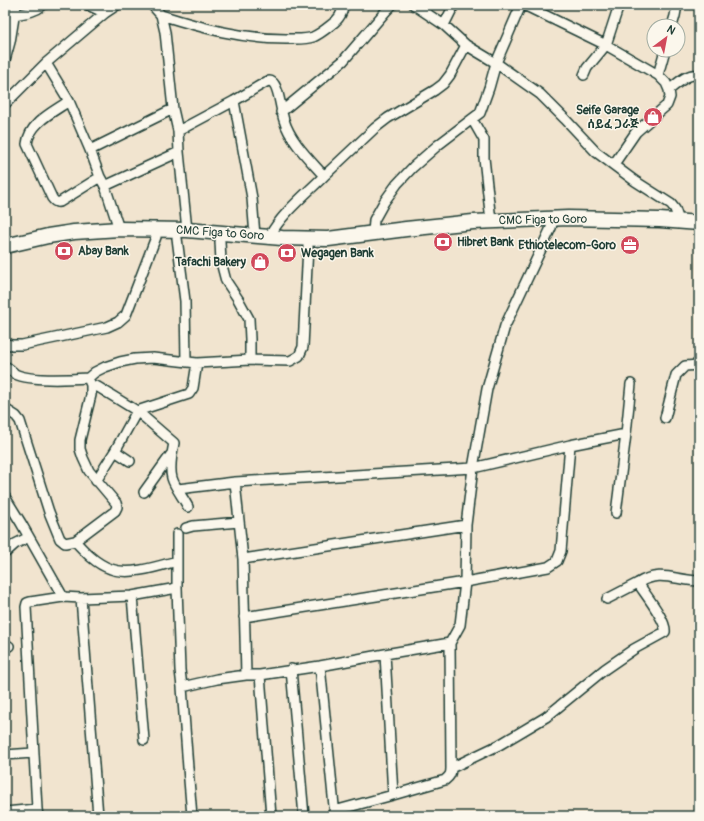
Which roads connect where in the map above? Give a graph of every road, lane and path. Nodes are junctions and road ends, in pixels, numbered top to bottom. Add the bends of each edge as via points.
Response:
1 (16, 5) edge
2 (43, 5) edge
3 (88, 5) edge
4 (117, 5) edge
5 (152, 5) edge
6 (343, 5) edge
7 (392, 5) edge
8 (414, 5) edge
9 (454, 5) edge
10 (521, 5) edge
11 (524, 5) edge
12 (619, 5) edge
13 (676, 5) edge
14 (105, 13) junction
15 (14, 15) junction
16 (161, 15) junction
17 (674, 18) edge
18 (444, 25) junction
19 (466, 45) junction
20 (606, 45) junction
21 (663, 58) edge
22 (5, 60) edge
23 (496, 63) junction
24 (46, 64) junction
25 (584, 75) dead end
26 (658, 75) junction
27 (699, 76) edge
28 (670, 90) junction
29 (70, 101) junction
30 (234, 101) junction
31 (5, 104) edge
32 (173, 110) junction
33 (281, 112) junction
34 (472, 119) junction
35 (178, 131) junction
36 (90, 150) junction
37 (179, 152) junction
38 (614, 164) junction
39 (100, 176) junction
40 (324, 176) junction
41 (105, 186) junction
42 (491, 221) junction
43 (679, 221) junction
44 (699, 222) edge
45 (552, 224) junction
46 (119, 229) junction
47 (699, 230) edge
48 (182, 234) junction
49 (373, 234) junction
50 (262, 236) junction
51 (156, 237) junction
52 (220, 241) junction
53 (5, 246) edge
54 (308, 246) junction
55 (5, 252) edge
56 (5, 344) edge
57 (250, 360) junction
58 (186, 362) junction
59 (197, 363) junction
60 (699, 365) edge
61 (5, 366) edge
62 (90, 381) junction
63 (631, 384) dead end
64 (5, 409) edge
65 (137, 411) junction
66 (665, 418) dead end
67 (626, 434) junction
68 (570, 445) junction
69 (115, 451) junction
70 (172, 454) junction
71 (130, 461) dead end
72 (473, 468) junction
73 (96, 481) junction
74 (235, 482) junction
75 (178, 489) junction
76 (144, 492) dead end
77 (5, 497) edge
78 (188, 507) dead end
79 (616, 513) dead end
80 (239, 522) junction
81 (466, 525) junction
82 (186, 528) dead end
83 (177, 534) dead end
84 (29, 537) junction
85 (75, 541) junction
86 (5, 553) edge
87 (243, 559) junction
88 (177, 561) junction
89 (699, 580) edge
90 (465, 582) junction
91 (638, 583) junction
92 (177, 588) junction
93 (132, 596) junction
94 (62, 597) junction
95 (81, 598) junction
96 (607, 599) dead end
97 (244, 617) junction
98 (450, 643) junction
99 (384, 654) junction
100 (320, 666) junction
101 (291, 669) junction
102 (246, 675) junction
103 (260, 675) junction
104 (182, 687) junction
105 (144, 740) dead end
106 (33, 753) junction
107 (5, 755) edge
108 (451, 768) junction
109 (393, 795) junction
110 (5, 812) edge
111 (37, 813) edge
112 (334, 814) edge
113 (98, 816) edge
114 (192, 816) edge
115 (271, 816) edge
116 (304, 816) edge

1 - 15 street
2 - 15 street via 32,12
3 - 14 street
4 - 14 street
5 - 16 street
6 - 16 street via 336,22 313,37 302,39 251,37 190,25
7 - 33 street via 343,61
8 - 18 street
9 - 18 street
10 - 23 street
11 - 20 street
12 - 20 street
13 - 17 street
14 - 24 street
15 - 22 street
16 - 32 street
18 - 19 street
19 - 23 street
19 - 40 street via 443,84 375,128
20 - 25 street
20 - 26 street
21 - 26 street
23 - 34 street via 484,104 480,113
23 - 38 street via 540,94 596,152
24 - 29 street
24 - 31 street
26 - 28 street
27 - 28 street via 690,75
28 - 38 street via 667,105 636,132
29 - 36 street
29 - 39 street via 38,123 27,144 52,198 57,203
30 - 33 street via 270,81 277,90
30 - 35 street
30 - 50 street via 252,198
32 - 35 street
32 - 36 street
33 - 40 street via 299,148
34 - 42 street via 484,140
34 - 49 street via 438,145 397,184 374,220
35 - 37 street
36 - 39 street
37 - 41 street
37 - 48 street
38 - 43 street via 671,204
39 - 41 street
40 - 50 street via 273,230
41 - 46 street
42 - 45 main road, CMC Figa to Goro
42 - 49 main road, CMC Figa to Goro
43 - 44 main road, CMC Figa to Goro
43 - 45 main road, CMC Figa to Goro via 568,218
45 - 47 main road
45 - 54 main road via 545,227 460,231
45 - 72 street via 505,326 486,389
46 - 48 main road, CMC Figa to Goro
46 - 53 main road, CMC Figa to Goro via 74,232
48 - 50 main road, CMC Figa to Goro
48 - 51 main road
48 - 52 main road
48 - 58 street
49 - 50 main road, CMC Figa to Goro via 328,239
51 - 55 main road via 74,239
51 - 56 street via 126,315 118,322 107,327 22,345
52 - 54 main road
52 - 57 street via 221,262 226,281 249,319
54 - 57 street via 303,347 299,356 290,361
57 - 59 street
58 - 59 street
58 - 62 street via 153,358 135,359 105,366 95,372
59 - 65 street via 193,388 189,394
60 - 66 street via 685,366 676,375
61 - 62 street via 15,374 25,377
62 - 65 street
62 - 73 street via 91,395 80,449
63 - 67 street
64 - 85 street via 20,421 60,539 65,543
65 - 69 street
65 - 70 street via 174,442
67 - 68 street
67 - 79 street
68 - 72 street
68 - 90 street via 561,551 557,561 548,567
69 - 71 street
69 - 73 street
70 - 75 street via 172,478
70 - 76 street
72 - 74 street
72 - 81 street
73 - 85 street via 117,507 115,512
74 - 75 street
74 - 80 street
75 - 78 street
77 - 84 street
80 - 82 street
80 - 87 street
81 - 87 street
81 - 90 street
83 - 88 street
84 - 86 street
84 - 94 street
85 - 88 street via 90,556 112,570 144,570
87 - 97 street
88 - 92 street
89 - 91 street via 653,576
90 - 97 street
90 - 98 street via 460,625
91 - 96 street
91 - 108 street via 658,613 666,628 665,632 634,649 546,717 499,745
92 - 93 street
92 - 104 street
93 - 95 street
93 - 105 street
94 - 95 street
94 - 106 street via 30,602 26,607
95 - 113 street
97 - 102 street
98 - 99 street
98 - 108 street
99 - 100 street
99 - 109 street
100 - 101 street
100 - 112 street
101 - 103 street
101 - 116 street
102 - 103 street
102 - 104 street
103 - 115 street
104 - 114 street
106 - 107 street
106 - 111 street
108 - 109 street via 451,773 445,780
109 - 112 street
110 - 111 street

